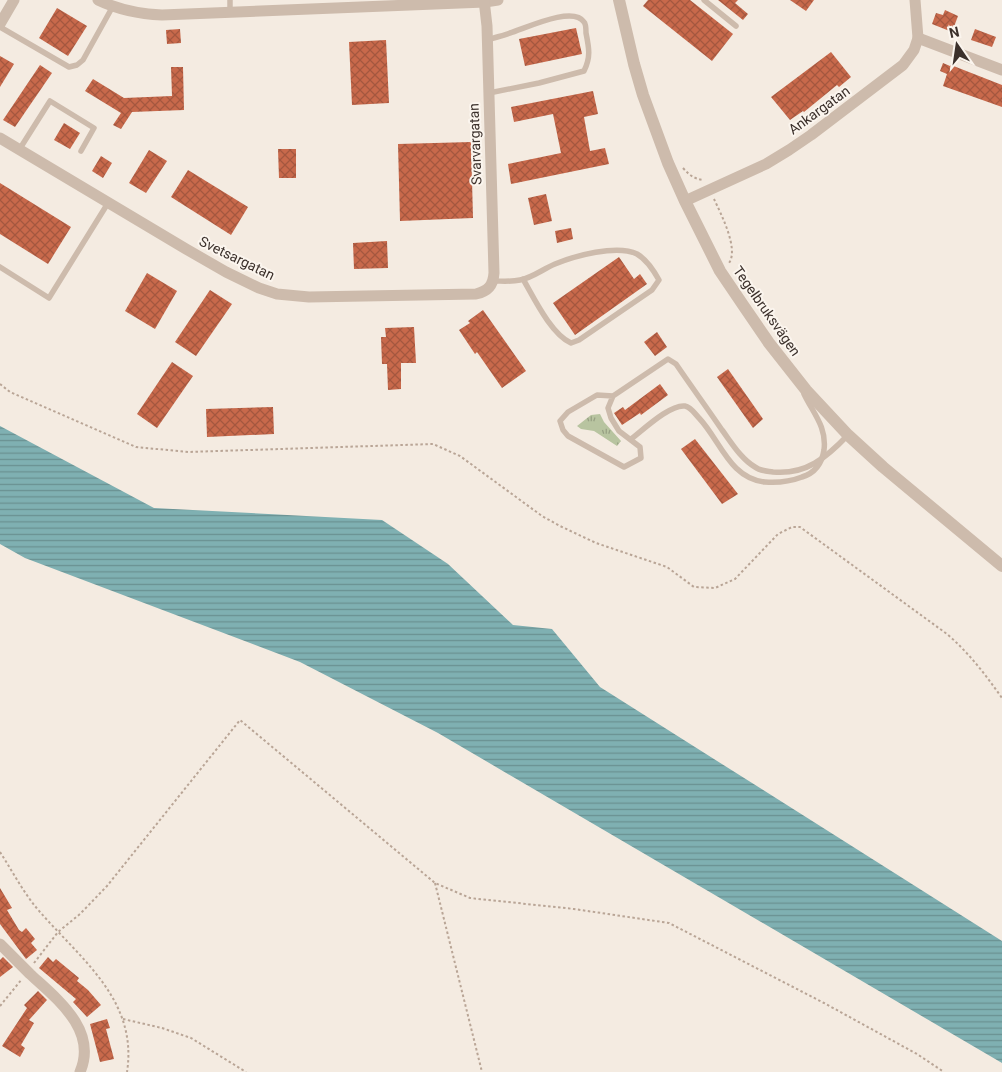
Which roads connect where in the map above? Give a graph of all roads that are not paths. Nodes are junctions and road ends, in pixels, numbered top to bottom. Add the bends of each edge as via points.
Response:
1 (14, 0) edge
2 (98, 0) edge
3 (230, 0) edge
4 (498, 0) edge
5 (619, 0) edge
6 (704, 0) edge
7 (916, 0) edge
8 (484, 1) edge
9 (349, 4) edge
10 (113, 6) junction
11 (230, 12) junction
12 (0, 26) edge
13 (736, 26) dead end
14 (918, 38) junction
15 (487, 40) junction
16 (1002, 70) edge
17 (489, 93) junction
18 (0, 138) edge
19 (19, 150) junction
20 (81, 151) dead end
21 (685, 201) junction
22 (108, 203) junction
23 (0, 267) edge
24 (523, 279) junction
25 (492, 284) junction
26 (794, 374) junction
27 (613, 396) junction
28 (848, 435) junction
29 (632, 439) junction
30 (821, 460) junction
31 (1002, 566) edge
32 (0, 944) edge
33 (80, 1072) edge

1 - 12 street
2 - 10 street
3 - 11 lane
4 - 8 street
5 - 21 street, Tegelbruksvägen via 643,95
6 - 13 lane
7 - 14 street
8 - 9 street
8 - 15 street, Svarvargatan
9 - 11 street
10 - 11 street via 142,14
10 - 12 lane via 83,60 70,67
14 - 16 street
14 - 21 street, Ankargatan via 914,50 902,65 812,135 766,164
15 - 17 street, Svarvargatan
15 - 17 lane via 543,20 570,16 584,22 590,51 584,71
17 - 25 street, Svarvargatan
18 - 19 street, Svetsargatan
19 - 20 lane via 50,100 94,128
19 - 22 street, Svetsargatan
21 - 26 street, Tegelbruksvägen via 720,271
22 - 23 lane via 49,298
22 - 25 street, Svetsargatan via 226,272 277,294 310,297 476,294 486,291
24 - 24 lane via 565,260 595,252 622,251 643,258 659,280 652,290 571,343 555,330
24 - 25 lane
26 - 28 street, Tegelbruksvägen
26 - 30 lane via 824,430
27 - 29 lane via 608,408 611,418 620,431
27 - 29 lane via 596,394 568,412 560,421 563,430 568,436 624,467 641,458 640,447
27 - 30 lane via 668,359 676,364 729,440 755,467 782,473 799,471
28 - 30 lane
28 - 31 street, Tegelbruksvägen
29 - 30 lane via 651,422 683,406 689,407 710,430 731,463 747,478 760,482 787,482 806,476 817,468
32 - 33 street via 59,1001 76,1023 85,1049

